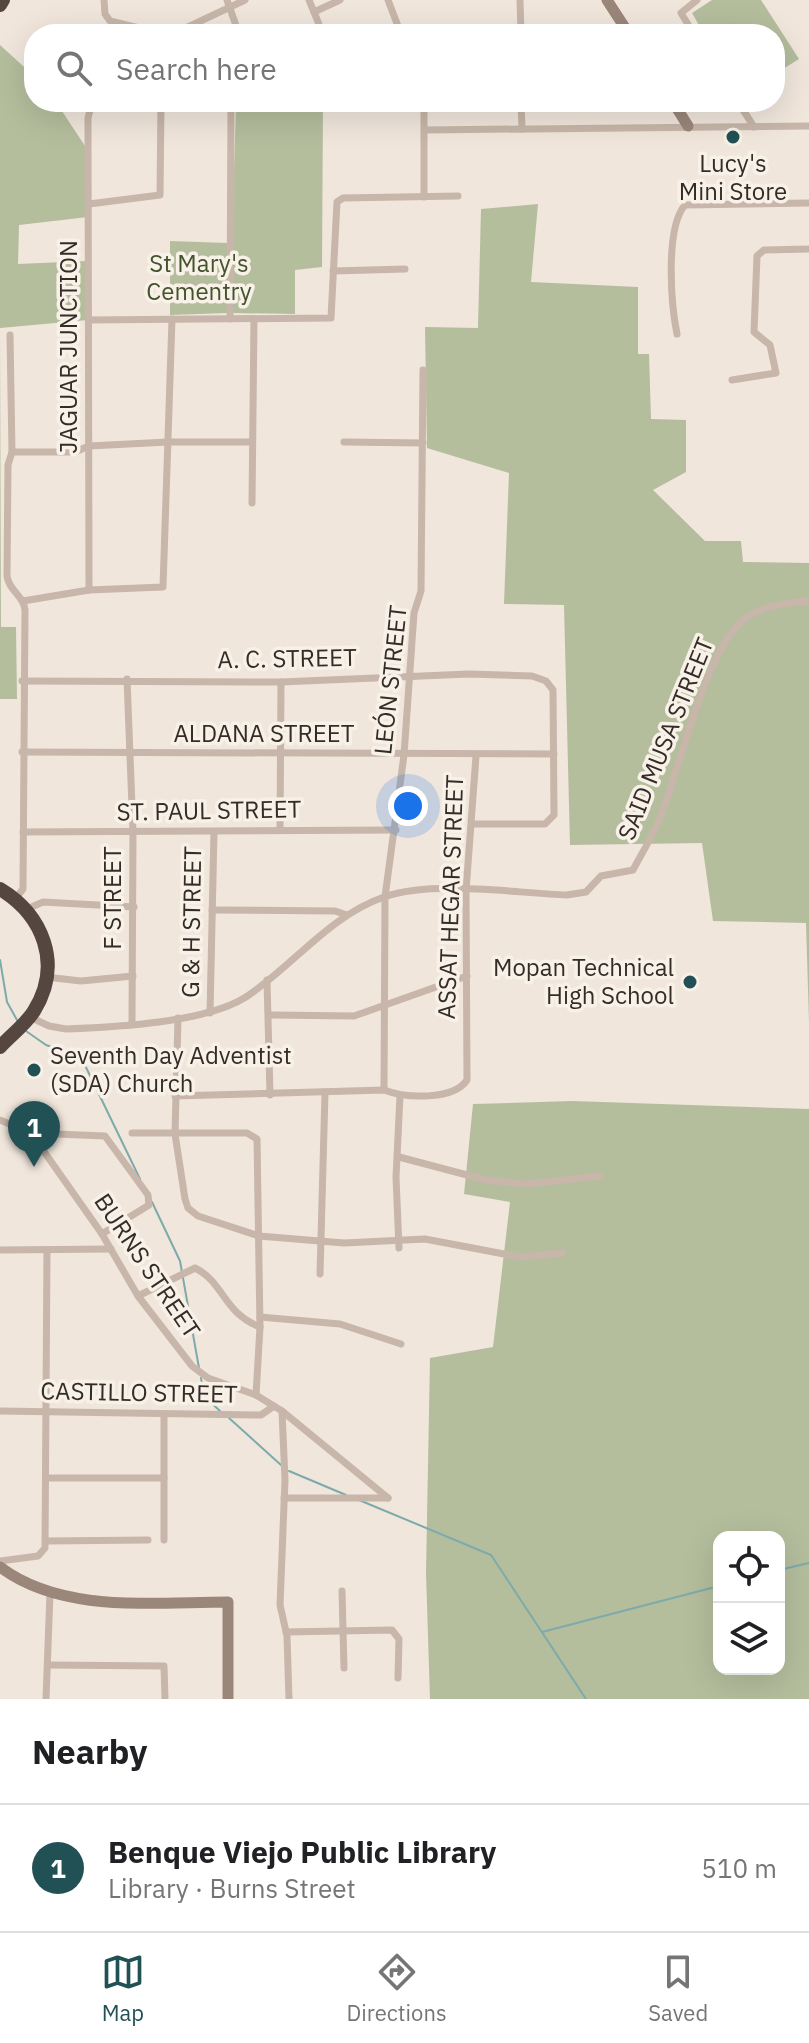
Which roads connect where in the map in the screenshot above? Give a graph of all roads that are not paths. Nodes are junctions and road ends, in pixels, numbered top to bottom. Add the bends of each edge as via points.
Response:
1 (104, 0) edge
2 (245, 0) edge
3 (309, 0) edge
4 (340, 0) edge
5 (388, 0) edge
6 (520, 0) edge
7 (607, 0) edge
8 (695, 0) edge
9 (228, 3) edge
10 (314, 12) junction
11 (121, 24) edge
12 (191, 24) edge
13 (235, 24) edge
14 (319, 24) edge
15 (397, 24) edge
16 (521, 24) edge
17 (623, 24) edge
18 (687, 24) edge
19 (92, 112) edge
20 (161, 112) edge
21 (231, 112) edge
22 (424, 112) edge
23 (521, 112) edge
24 (679, 112) edge
25 (744, 112) edge
26 (688, 126) junction
27 (809, 126) edge
28 (754, 127) junction
29 (522, 129) junction
30 (425, 130) junction
31 (458, 196) dead end
32 (424, 197) junction
33 (809, 203) edge
34 (89, 204) junction
35 (809, 249) edge
36 (405, 269) dead end
37 (333, 271) junction
38 (172, 319) junction
39 (230, 319) junction
40 (254, 319) junction
41 (89, 320) junction
42 (677, 334) dead end
43 (10, 335) dead end
44 (423, 370) dead end
45 (732, 380) dead end
46 (168, 442) junction
47 (251, 442) junction
48 (344, 442) dead end
49 (423, 443) junction
50 (89, 446) junction
51 (12, 452) junction
52 (252, 503) dead end
53 (89, 590) junction
54 (23, 601) junction
55 (809, 601) edge
56 (409, 676) junction
57 (127, 679) junction
58 (22, 681) junction
59 (281, 682) junction
60 (22, 752) junction
61 (131, 754) junction
62 (283, 754) junction
63 (554, 754) junction
64 (404, 755) junction
65 (476, 756) junction
66 (474, 824) junction
67 (280, 830) junction
68 (396, 830) junction
69 (23, 832) junction
70 (133, 832) junction
71 (214, 832) junction
72 (0, 889) edge
73 (466, 891) junction
74 (385, 897) junction
75 (15, 899) junction
76 (134, 907) junction
77 (27, 909) junction
78 (212, 910) junction
79 (347, 915) junction
80 (133, 976) junction
81 (467, 976) junction
82 (46, 977) junction
83 (267, 980) junction
84 (387, 1004) junction
85 (210, 1013) junction
86 (271, 1015) junction
87 (30, 1017) junction
88 (178, 1018) junction
89 (132, 1022) junction
90 (0, 1047) edge
91 (384, 1090) junction
92 (325, 1093) junction
93 (270, 1095) junction
94 (175, 1096) junction
95 (400, 1096) junction
96 (0, 1120) edge
97 (31, 1133) junction
98 (132, 1133) dead end
99 (175, 1134) junction
100 (399, 1157) junction
101 (600, 1176) dead end
102 (102, 1234) junction
103 (259, 1236) junction
104 (398, 1238) junction
105 (321, 1240) junction
106 (399, 1248) dead end
107 (111, 1249) junction
108 (0, 1250) edge
109 (47, 1250) junction
110 (562, 1253) dead end
111 (320, 1274) dead end
112 (138, 1296) junction
113 (260, 1317) junction
114 (260, 1327) junction
115 (401, 1344) dead end
116 (256, 1395) junction
117 (278, 1409) junction
118 (0, 1411) edge
119 (45, 1412) junction
120 (164, 1414) junction
121 (48, 1478) junction
122 (164, 1478) junction
123 (284, 1498) junction
124 (148, 1540) dead end
125 (164, 1540) dead end
126 (46, 1541) junction
127 (0, 1564) edge
128 (342, 1591) dead end
129 (50, 1593) junction
130 (342, 1631) junction
131 (286, 1632) junction
132 (48, 1665) junction
133 (344, 1668) dead end
134 (398, 1678) dead end
135 (46, 1699) edge
136 (165, 1699) edge
137 (228, 1699) edge
138 (289, 1699) edge

1 - 11 street via 105,14
2 - 9 street
3 - 10 street
4 - 10 street
5 - 15 street
6 - 16 street
7 - 17 street
8 - 18 street via 682,10
9 - 12 street
9 - 13 street
10 - 14 street
19 - 34 street, JAGUAR JUNCTION
20 - 34 street via 160,195
21 - 39 street
22 - 30 street
23 - 29 street
24 - 26 street
25 - 28 street
26 - 28 street
26 - 29 street
27 - 28 street
29 - 30 street
30 - 32 street
31 - 32 street
32 - 37 street via 337,202
33 - 42 street via 685,205 675,225 672,306
34 - 41 street, JAGUAR JUNCTION
35 - 45 street via 764,250 757,256 754,332 770,345 776,373
36 - 37 street
37 - 40 street via 331,318
38 - 39 street
38 - 41 street
38 - 46 street
39 - 40 street
40 - 47 street
41 - 50 street, JAGUAR JUNCTION
43 - 51 street
44 - 49 street, LEÓN STREET
46 - 47 street
46 - 50 street
46 - 53 street via 163,587
47 - 52 street
48 - 49 street
49 - 56 street, LEÓN STREET via 421,591
50 - 51 street via 75,452
50 - 53 street, JAGUAR JUNCTION
51 - 54 street via 7,576 10,589
53 - 54 street
54 - 58 street
55 - 73 street, SAID MUSA STREET via 777,604 751,614 729,636 662,814 633,870 601,876 586,892 567,895
56 - 59 street, A. C. STREET
56 - 63 street, A. C. STREET via 532,676 546,681 553,690
56 - 64 street, LEÓN STREET
57 - 58 street, A. C. STREET
57 - 59 street, A. C. STREET
57 - 61 street, F STREET
58 - 60 street
59 - 62 street
60 - 61 street, ALDANA STREET
60 - 69 street
61 - 62 street, ALDANA STREET
61 - 70 street, F STREET
62 - 64 street, ALDANA STREET
62 - 67 street
63 - 65 street, ALDANA STREET
63 - 66 street, A. C. STREET via 554,815 545,824
64 - 65 street, ALDANA STREET
64 - 68 street, LEÓN STREET
65 - 66 street, ASSAT HEGAR STREET
66 - 73 street, ASSAT HEGAR STREET
67 - 68 street, ST. PAUL STREET
67 - 71 street, ST. PAUL STREET
68 - 74 street, LEÓN STREET
69 - 70 street, ST. PAUL STREET
69 - 75 street via 23,889
70 - 71 street, ST. PAUL STREET
70 - 76 street, F STREET
71 - 78 street, G & H STREET
72 - 75 highway
73 - 74 street, SAID MUSA STREET
73 - 81 street, ASSAT HEGAR STREET
74 - 79 street, SAID MUSA STREET
74 - 84 street, LEÓN STREET
75 - 77 highway
76 - 77 street via 43,902
76 - 80 street, F STREET
77 - 82 highway via 43,937
78 - 79 street
78 - 85 street, G & H STREET
79 - 83 street, SAID MUSA STREET
80 - 82 street via 81,981
80 - 89 street, F STREET
81 - 84 street
81 - 95 street, ASSAT HEGAR STREET via 467,1080 450,1092
82 - 87 highway
83 - 85 street, SAID MUSA STREET via 244,998
83 - 86 street
84 - 86 street via 354,1016
84 - 91 street, LEÓN STREET
85 - 88 street, SAID MUSA STREET
86 - 93 street
87 - 89 street, SAID MUSA STREET via 66,1029
87 - 90 highway
88 - 89 street, SAID MUSA STREET
88 - 94 street
91 - 92 street
91 - 95 street
92 - 93 street
92 - 105 street
93 - 94 street
94 - 99 street
95 - 100 street
96 - 97 street
97 - 102 street, BURNS STREET
97 - 102 street via 105,1136 148,1195 149,1205
98 - 99 street
99 - 103 street via 185,1199 192,1212
99 - 103 street via 247,1133 257,1139
100 - 101 street via 486,1180 527,1184
100 - 104 street
102 - 107 street, BURNS STREET
103 - 105 street
103 - 113 street
104 - 105 street
104 - 106 street
104 - 110 street via 520,1257
105 - 111 street
107 - 109 street
107 - 112 street, BURNS STREET
108 - 109 street
109 - 119 street
112 - 114 street via 195,1268 233,1313
112 - 116 street, BURNS STREET via 200,1373
113 - 114 street
113 - 115 street via 340,1324
114 - 116 street
116 - 117 street, BURNS STREET
117 - 120 street, CASTILLO STREET via 261,1415
117 - 123 street
117 - 123 street, BURNS STREET via 388,1498
118 - 119 street, CASTILLO STREET
119 - 120 street, CASTILLO STREET
119 - 121 street
120 - 122 street
121 - 122 street
121 - 126 street
122 - 125 street
123 - 131 street via 280,1605
124 - 126 street
126 - 127 street via 38,1556
127 - 129 street via 28,1585
128 - 130 street
129 - 132 street
129 - 137 street via 228,1602
130 - 131 street
130 - 133 street
130 - 134 street via 395,1631
131 - 138 street
132 - 135 street
132 - 136 street via 164,1666

